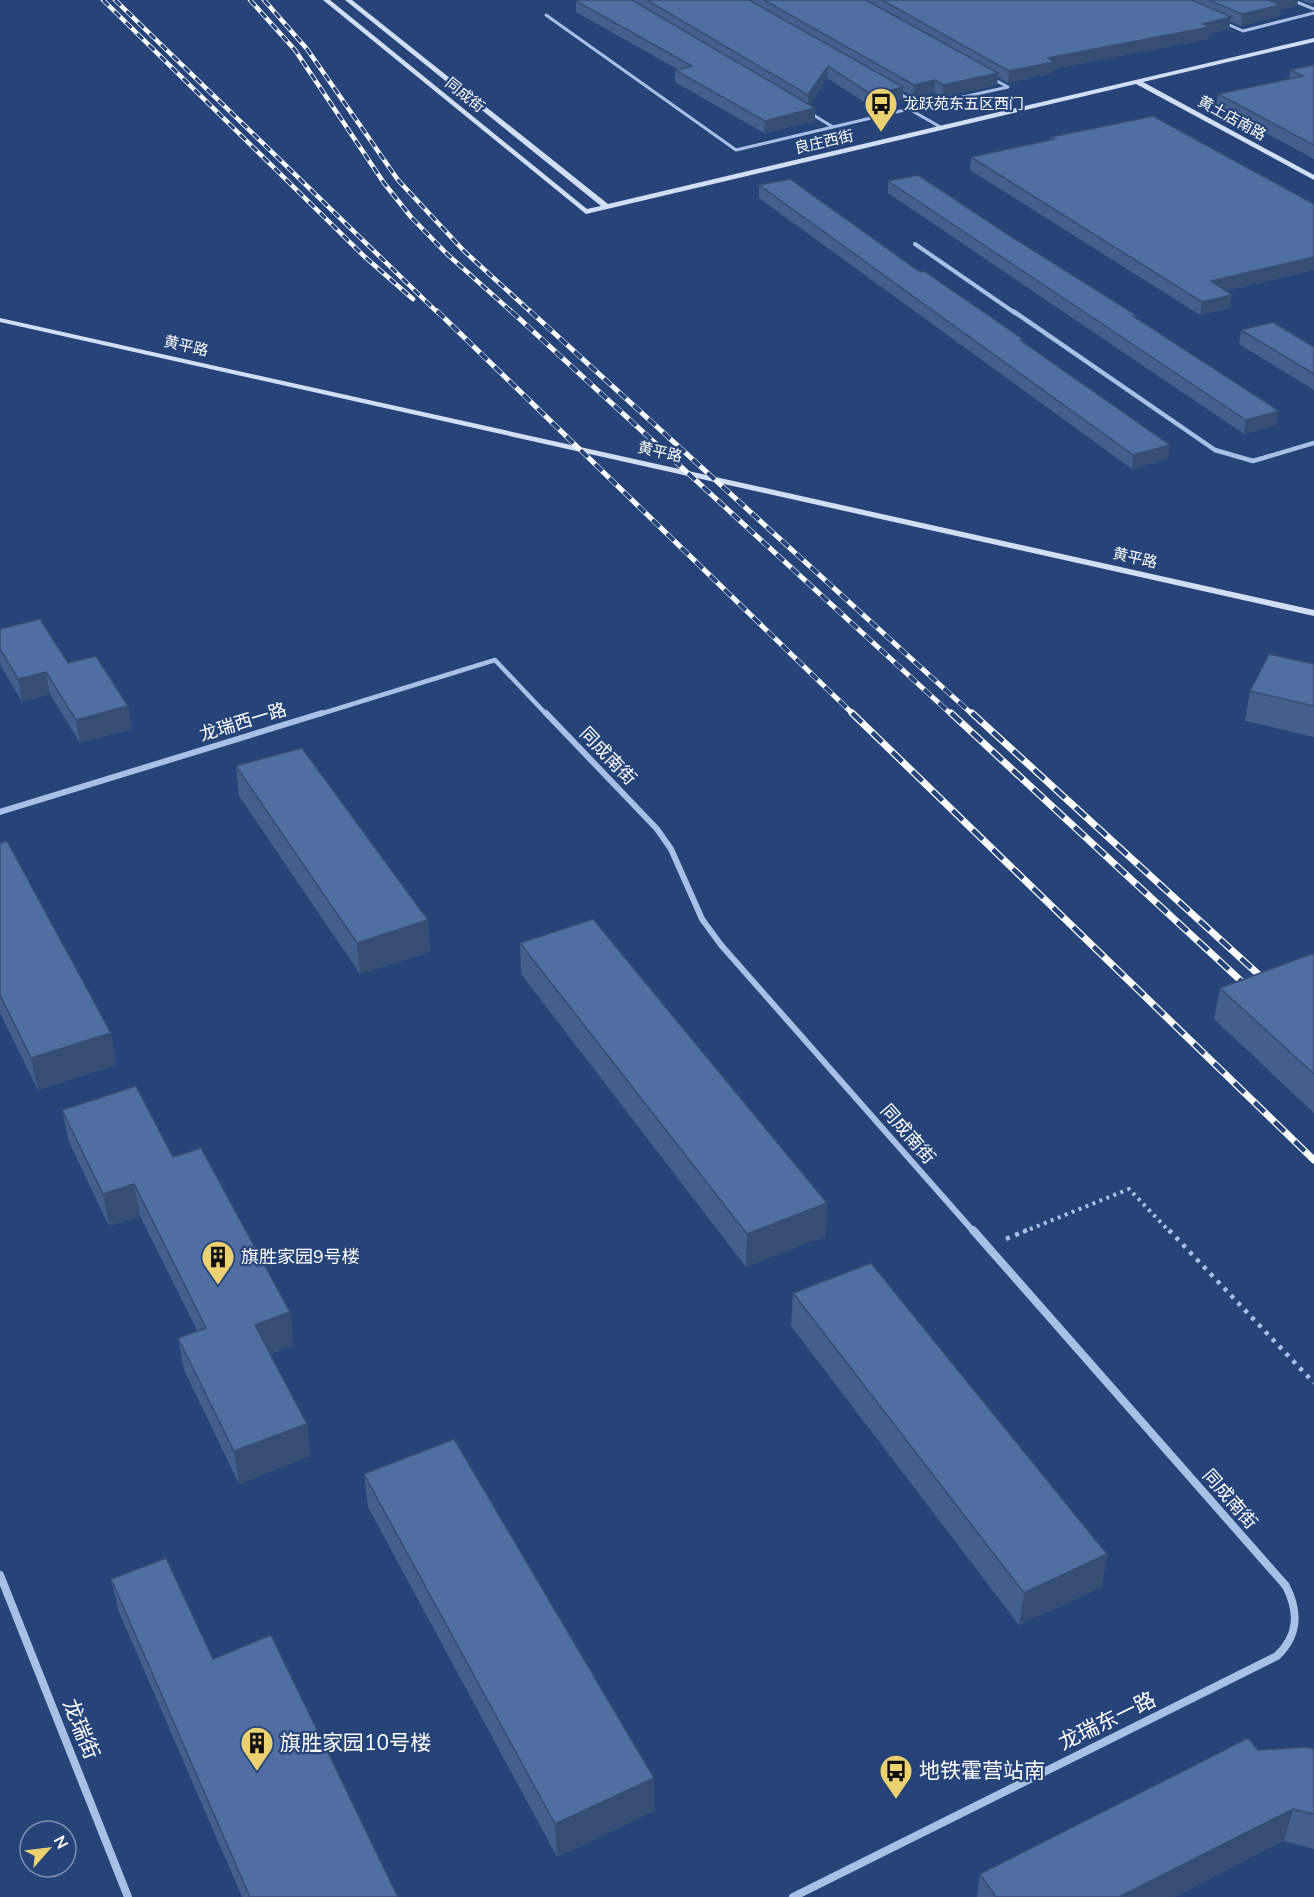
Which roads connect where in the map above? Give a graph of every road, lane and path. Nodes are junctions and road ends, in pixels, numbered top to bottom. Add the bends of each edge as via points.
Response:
1 (326, 0) edge
2 (348, 0) edge
3 (1292, 0) edge
4 (1314, 11) edge
5 (546, 15) dead end
6 (1223, 22) edge
7 (1314, 40) edge
8 (987, 76) edge
9 (1137, 82) junction
10 (891, 89) edge
11 (922, 106) junction
12 (803, 109) edge
13 (909, 109) junction
14 (833, 127) junction
15 (942, 128) junction
16 (1314, 178) edge
17 (607, 207) junction
18 (586, 212) joint
19 (915, 244) dead end
20 (0, 313) edge
21 (0, 320) edge
22 (1314, 442) edge
23 (1314, 605) edge
24 (1314, 613) edge
25 (495, 660) joint
26 (0, 812) edge
27 (988, 1247) junction
28 (1314, 1383) edge
29 (0, 1575) edge
30 (1296, 1629) joint
31 (128, 1897) edge
32 (793, 1897) edge

1 - 18 main road, 同成街
2 - 17 main road, 同成街
3 - 4 lane
4 - 6 lane via 1243,31
5 - 14 lane via 736,150
7 - 9 main road, 良庄西街
8 - 11 lane via 1008,87
9 - 15 main road, 良庄西街
9 - 16 main road, 黄土店南路
10 - 11 lane
11 - 13 lane
12 - 14 lane
13 - 14 lane
13 - 15 lane
15 - 17 main road, 良庄西街
17 - 18 main road, 良庄西街
19 - 22 street via 1215,450 1253,461
20 - 23 main road, 黄平路
21 - 24 main road, 黄平路
25 - 26 street, 龙瑞西一路
25 - 27 street, 同成南街 via 657,829 671,849 702,919 721,945
27 - 28 path via 1129,1189
27 - 30 street, 同成南街 via 1286,1586 1296,1608
29 - 31 street, 龙瑞街
30 - 32 street, 龙瑞东一路 via 1286,1648 1266,1662

